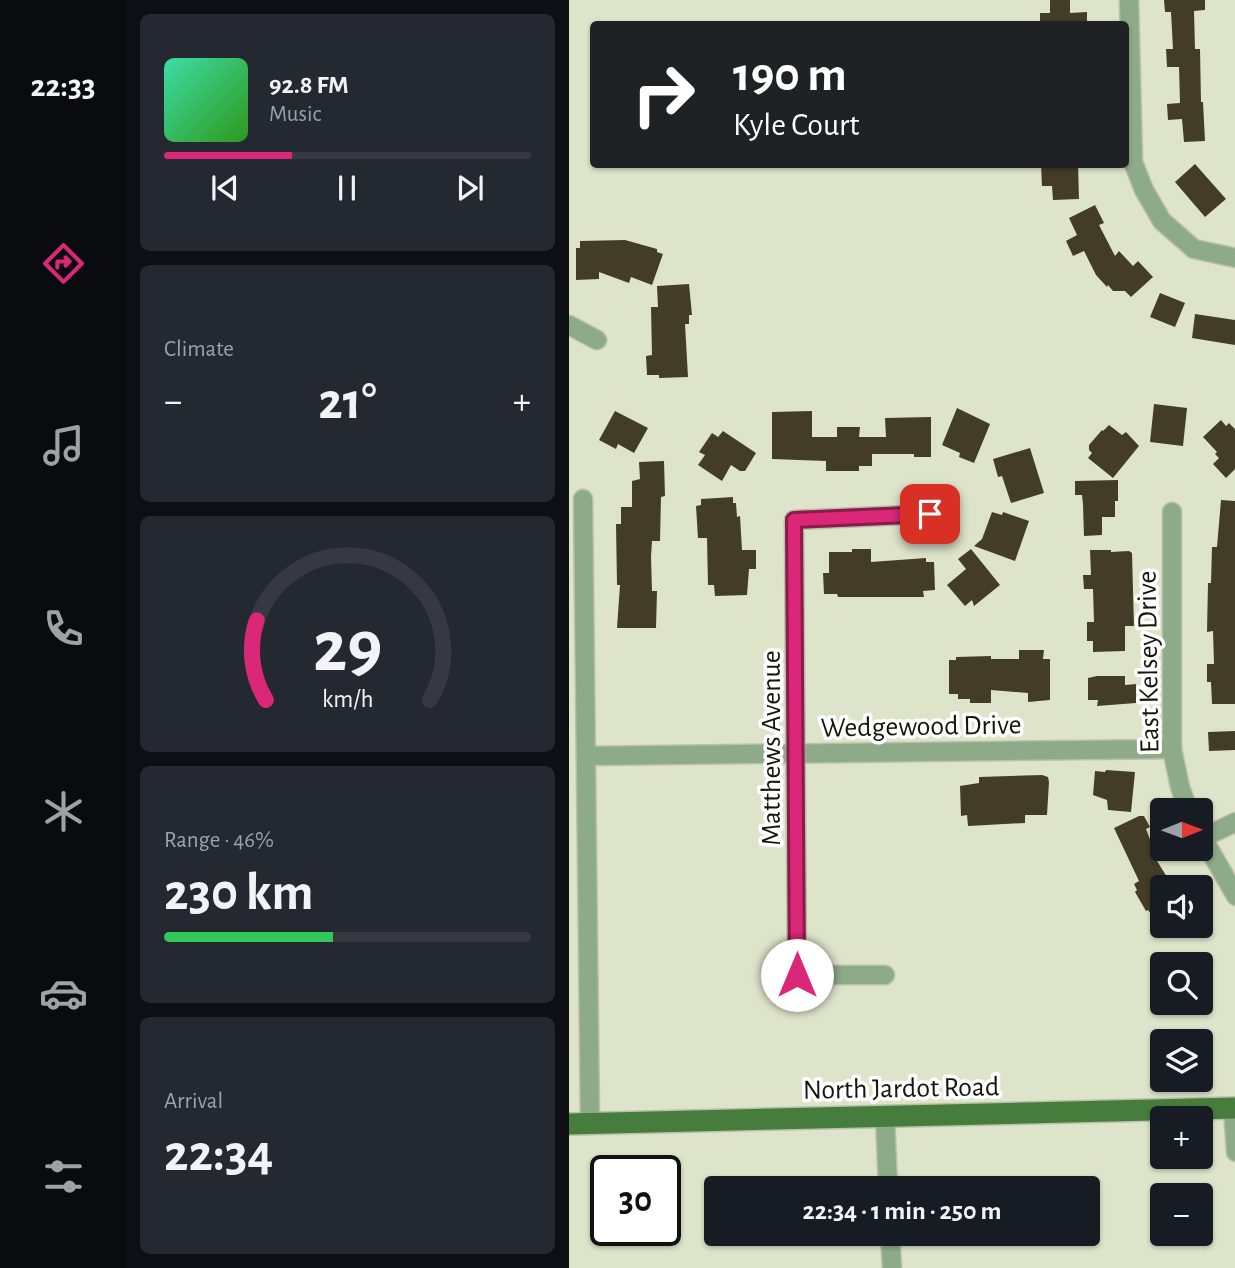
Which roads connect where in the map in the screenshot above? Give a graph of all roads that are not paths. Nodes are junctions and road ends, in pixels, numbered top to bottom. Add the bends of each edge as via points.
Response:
1 (1129, 0) edge
2 (1235, 258) edge
3 (569, 325) edge
4 (598, 340) dead end
5 (583, 499) dead end
6 (1172, 512) dead end
7 (930, 514) dead end
8 (1172, 749) junction
9 (797, 753) junction
10 (586, 756) junction
11 (1184, 798) edge
12 (1235, 822) edge
13 (1213, 831) edge
14 (1213, 856) edge
15 (1235, 896) edge
16 (885, 975) dead end
17 (1234, 1108) edge
18 (885, 1116) junction
19 (579, 1124) edge
20 (1235, 1152) edge
21 (888, 1176) edge
22 (891, 1246) edge
23 (892, 1268) edge

1 - 2 street via 1133,162 1144,190 1162,221 1194,249
3 - 4 street
5 - 10 street
6 - 8 street, East Kelsey Drive
7 - 9 street, Matthews Avenue via 794,520
8 - 9 street, Wedgewood Drive
8 - 11 street, East Kelsey Drive
9 - 10 street, Wedgewood Drive
9 - 16 street, Matthews Avenue via 797,975
10 - 19 street
12 - 13 street
14 - 15 street
17 - 18 main road, North Jardot Road
17 - 20 street
18 - 19 main road, North Jardot Road
18 - 21 street
22 - 23 street

